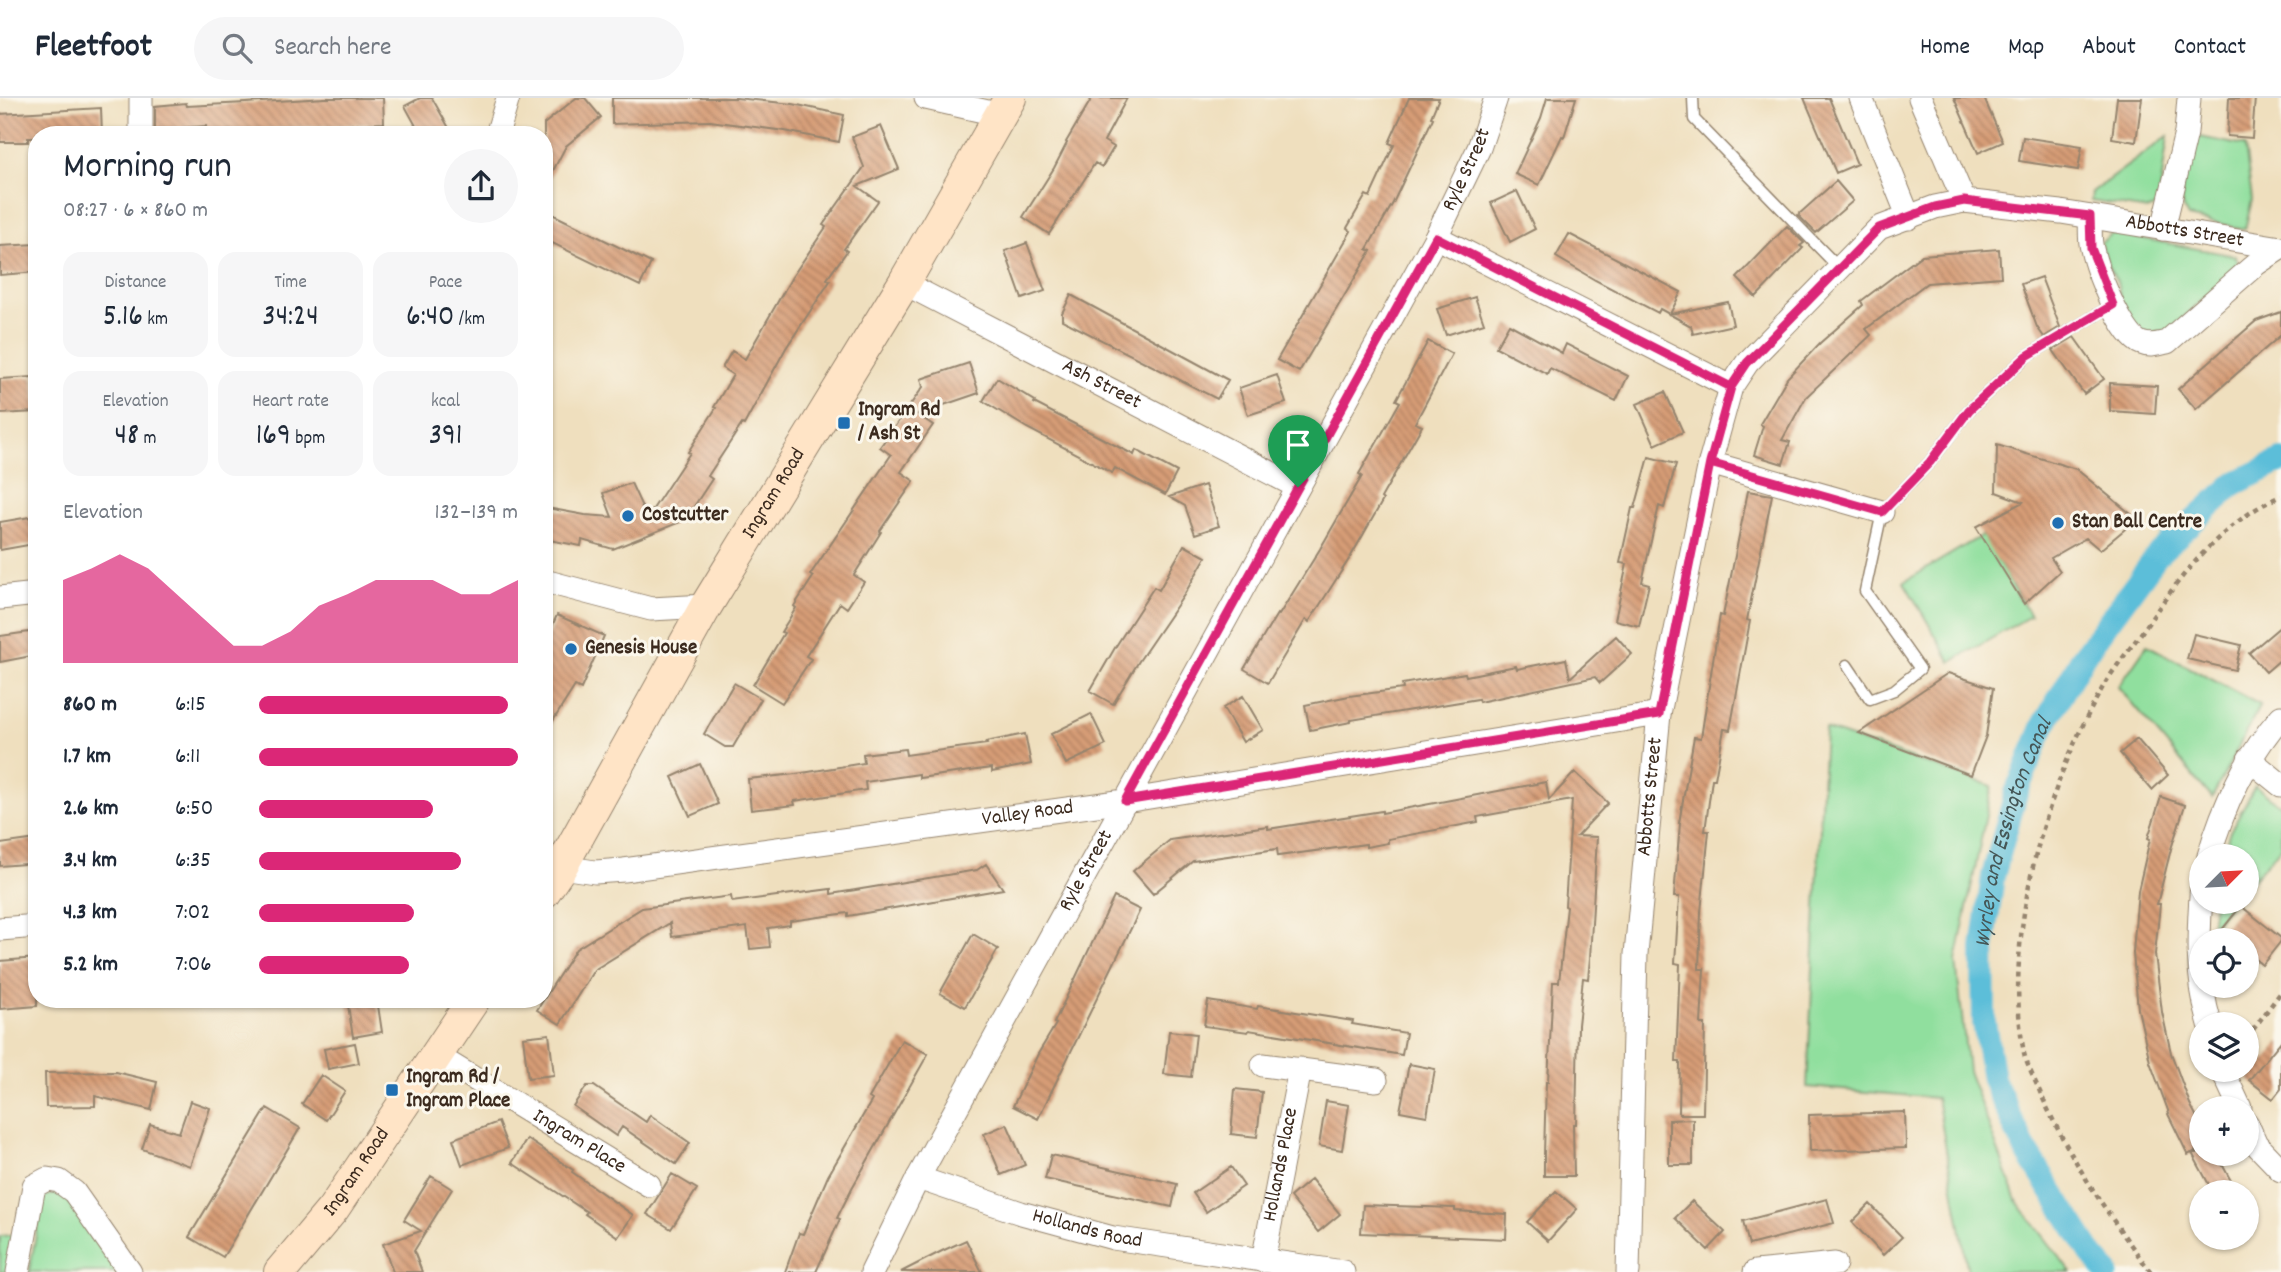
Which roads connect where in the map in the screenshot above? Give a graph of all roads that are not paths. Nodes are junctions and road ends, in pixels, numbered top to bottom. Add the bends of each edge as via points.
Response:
1 (141, 98) edge
2 (508, 98) edge
3 (926, 98) edge
4 (1496, 98) edge
5 (1693, 98) edge
6 (1861, 98) edge
7 (1920, 98) edge
8 (2189, 98) edge
9 (1006, 107) edge
10 (141, 126) edge
11 (500, 126) edge
12 (1964, 201) junction
13 (2090, 216) junction
14 (1909, 218) junction
15 (2163, 229) junction
16 (1436, 237) junction
17 (2281, 248) edge
18 (1839, 268) junction
19 (904, 283) junction
20 (2113, 305) junction
21 (1731, 387) junction
22 (1710, 463) junction
23 (1298, 487) junction
24 (1882, 512) junction
25 (553, 582) edge
26 (28, 595) edge
27 (0, 598) edge
28 (706, 606) junction
29 (1847, 665) dead end
30 (1659, 714) junction
31 (2281, 718) edge
32 (2249, 760) junction
33 (2281, 785) edge
34 (1125, 801) junction
35 (2213, 844) edge
36 (553, 878) edge
37 (553, 880) edge
38 (2200, 914) edge
39 (28, 927) edge
40 (0, 929) edge
41 (468, 1008) edge
42 (2207, 1012) edge
43 (437, 1056) junction
44 (1263, 1065) dead end
45 (1300, 1069) junction
46 (1376, 1080) dead end
47 (2259, 1147) edge
48 (2281, 1170) edge
49 (918, 1178) junction
50 (649, 1185) dead end
51 (1263, 1261) junction
52 (1835, 1264) dead end
53 (18, 1272) edge
54 (131, 1272) edge
55 (280, 1272) edge
56 (872, 1272) edge
57 (1343, 1272) edge
58 (1628, 1272) edge
59 (1755, 1272) edge

1 - 10 street
2 - 11 street
3 - 9 street
4 - 16 street, Ryle Street via 1479,148
5 - 18 lane via 1694,119
6 - 14 street
7 - 12 street
8 - 15 street via 2186,132
9 - 19 street, Ingram Road
12 - 13 street, Abbotts Street
12 - 14 street, Abbotts Street
13 - 15 street, Abbotts Street
13 - 20 street, Abbotts Street via 2091,248
14 - 18 street, Abbotts Street via 1879,228
15 - 17 street, Abbotts Street
16 - 21 street
16 - 23 street, Ryle Street
17 - 20 street, Abbotts Street via 2256,264 2167,342 2139,343 2124,328
18 - 21 street, Abbotts Street via 1747,363
19 - 23 street, Ash Street
19 - 28 street, Ingram Road
20 - 24 lane via 2027,356 1969,410 1930,462
21 - 22 street, Abbotts Street
22 - 24 street
22 - 30 street, Abbotts Street
23 - 34 street, Ryle Street
24 - 29 lane via 1865,591 1920,669 1894,690 1870,699
25 - 28 street via 651,609
26 - 27 street
28 - 36 street, Ingram Road
30 - 34 street, Valley Road
30 - 58 street, Abbotts Street via 1636,954
31 - 32 street
32 - 33 street
32 - 35 street
34 - 37 street, Valley Road
34 - 49 street, Ryle Street
38 - 42 street via 2201,993
39 - 40 street
41 - 43 street, Ingram Road
43 - 50 street, Ingram Place
43 - 55 street, Ingram Road via 333,1209
44 - 45 street
45 - 46 street
45 - 51 street, Hollands Place
47 - 48 street
49 - 51 street, Hollands Road via 1113,1238
49 - 56 street, Ryle Street
51 - 57 street, Hollands Road
52 - 59 street
53 - 54 street via 34,1185 47,1179 60,1181 74,1192

